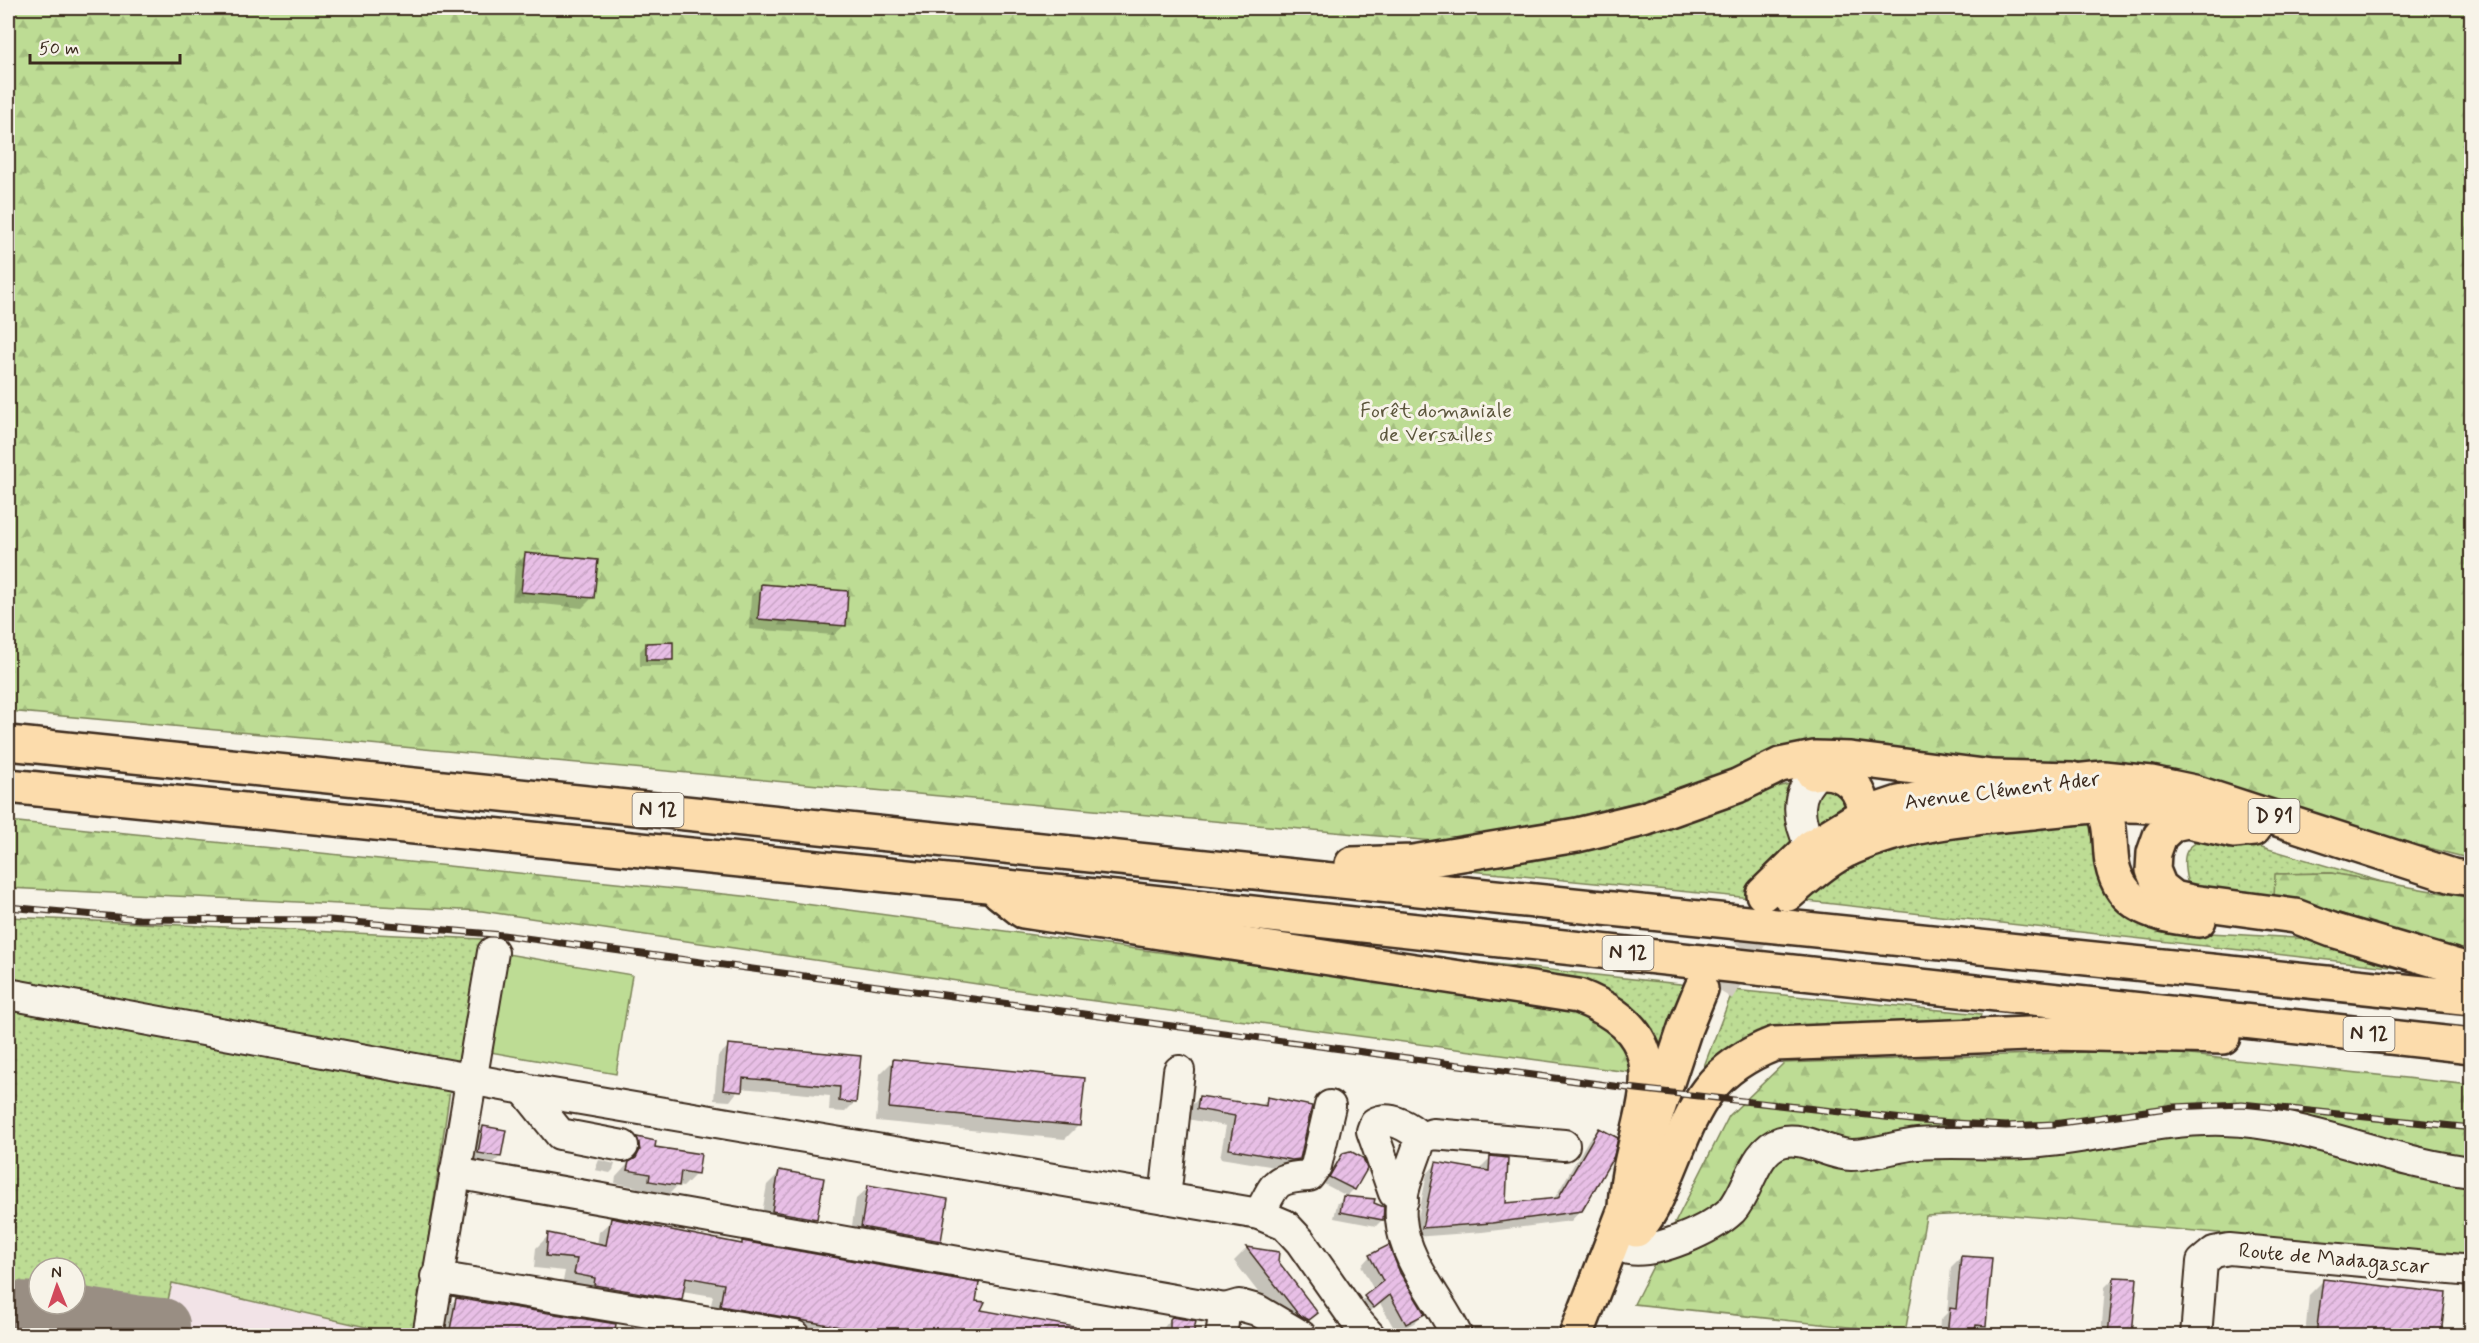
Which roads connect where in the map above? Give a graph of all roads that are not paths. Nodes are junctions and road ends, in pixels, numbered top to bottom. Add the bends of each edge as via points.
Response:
1 (8, 743) edge
2 (1818, 772) junction
3 (2072, 779) junction
4 (8, 786) edge
5 (1737, 786) junction
6 (2102, 804) junction
7 (1863, 815) junction
8 (2254, 829) junction
9 (1811, 847) junction
10 (1849, 849) junction
11 (1309, 877) junction
12 (2472, 879) edge
13 (990, 885) junction
14 (2472, 895) edge
15 (2332, 930) junction
16 (493, 952) dead end
17 (2472, 971) edge
18 (1709, 989) tunnel mouth
19 (8, 994) edge
20 (2472, 998) edge
21 (2266, 1022) junction
22 (2472, 1046) edge
23 (1179, 1071) dead end
24 (471, 1079) junction
25 (523, 1089) junction
26 (1330, 1106) dead end
27 (1421, 1138) junction
28 (1564, 1145) dead end
29 (623, 1146) dead end
30 (2472, 1172) edge
31 (455, 1173) junction
32 (1165, 1198) junction
33 (1403, 1200) junction
34 (1259, 1214) junction
35 (1630, 1229) junction
36 (2472, 1271) edge
37 (436, 1277) junction
38 (1223, 1322) edge
39 (428, 1335) edge
40 (795, 1335) edge
41 (1301, 1335) edge
42 (1370, 1335) edge
43 (1457, 1335) edge
44 (1576, 1335) edge
45 (1598, 1335) edge
46 (2196, 1335) edge

1 - 11 main road, N 12
2 - 5 main road
2 - 7 main road via 1836,771 1851,780
2 - 9 street via 1805,783 1799,806 1802,829
3 - 5 main road via 1992,777 1815,758 1780,765
3 - 6 main road via 2095,794
3 - 7 main road, Avenue Clément Ader / D 91 via 1936,796
3 - 12 main road, Avenue Clément Ader / D 91 via 2120,779 2194,792
4 - 13 main road, N 12
5 - 11 main road via 1644,819 1577,835 1413,862 1348,864
6 - 8 main road, Avenue Clément Ader / D 91 via 2150,804
6 - 10 main road, Avenue Clément Ader / D 91 via 1942,821
6 - 15 main road via 2108,815 2113,865 2122,888 2140,906 2163,916
7 - 9 main road, Avenue Clément Ader / D 91
7 - 10 main road via 1863,826
8 - 14 main road, Avenue Clément Ader / D 91
8 - 15 main road via 2232,831 2187,821 2173,824 2160,836 2154,853 2153,870 2160,887 2174,898 2295,916
9 - 10 main road, Avenue Clément Ader / D 91 via 1774,895
11 - 20 main road, N 12
13 - 21 main road, N 12
13 - 35 main road via 1023,910 1578,996 1606,1007 1628,1024 1646,1063 1645,1104 1625,1187
15 - 17 main road
16 - 24 street
18 - 35 main road via 1684,1028
19 - 24 street
21 - 22 main road, N 12
21 - 35 main road via 2222,1037 2051,1033 1774,1044 1737,1060 1707,1090 1649,1217
23 - 32 street
24 - 25 street
24 - 31 street
25 - 29 street via 560,1134
25 - 32 street
26 - 34 street via 1316,1166 1309,1176 1285,1177 1276,1183
27 - 28 street via 1433,1134
27 - 33 street
27 - 33 street via 1413,1130 1389,1120 1375,1123 1372,1131 1394,1193
30 - 35 street via 2273,1124 2223,1120 2040,1142 1918,1144 1852,1155 1797,1141 1781,1142 1766,1151 1732,1209 1701,1231 1644,1252
31 - 37 street
31 - 38 street
32 - 34 street
33 - 43 street via 1400,1217 1406,1246
34 - 42 street via 1285,1225 1300,1241
35 - 44 main road
35 - 45 main road
36 - 46 street, Route de Madagascar via 2229,1249 2214,1252 2202,1262
37 - 39 street
37 - 40 street
38 - 41 street via 1239,1305 1257,1310

